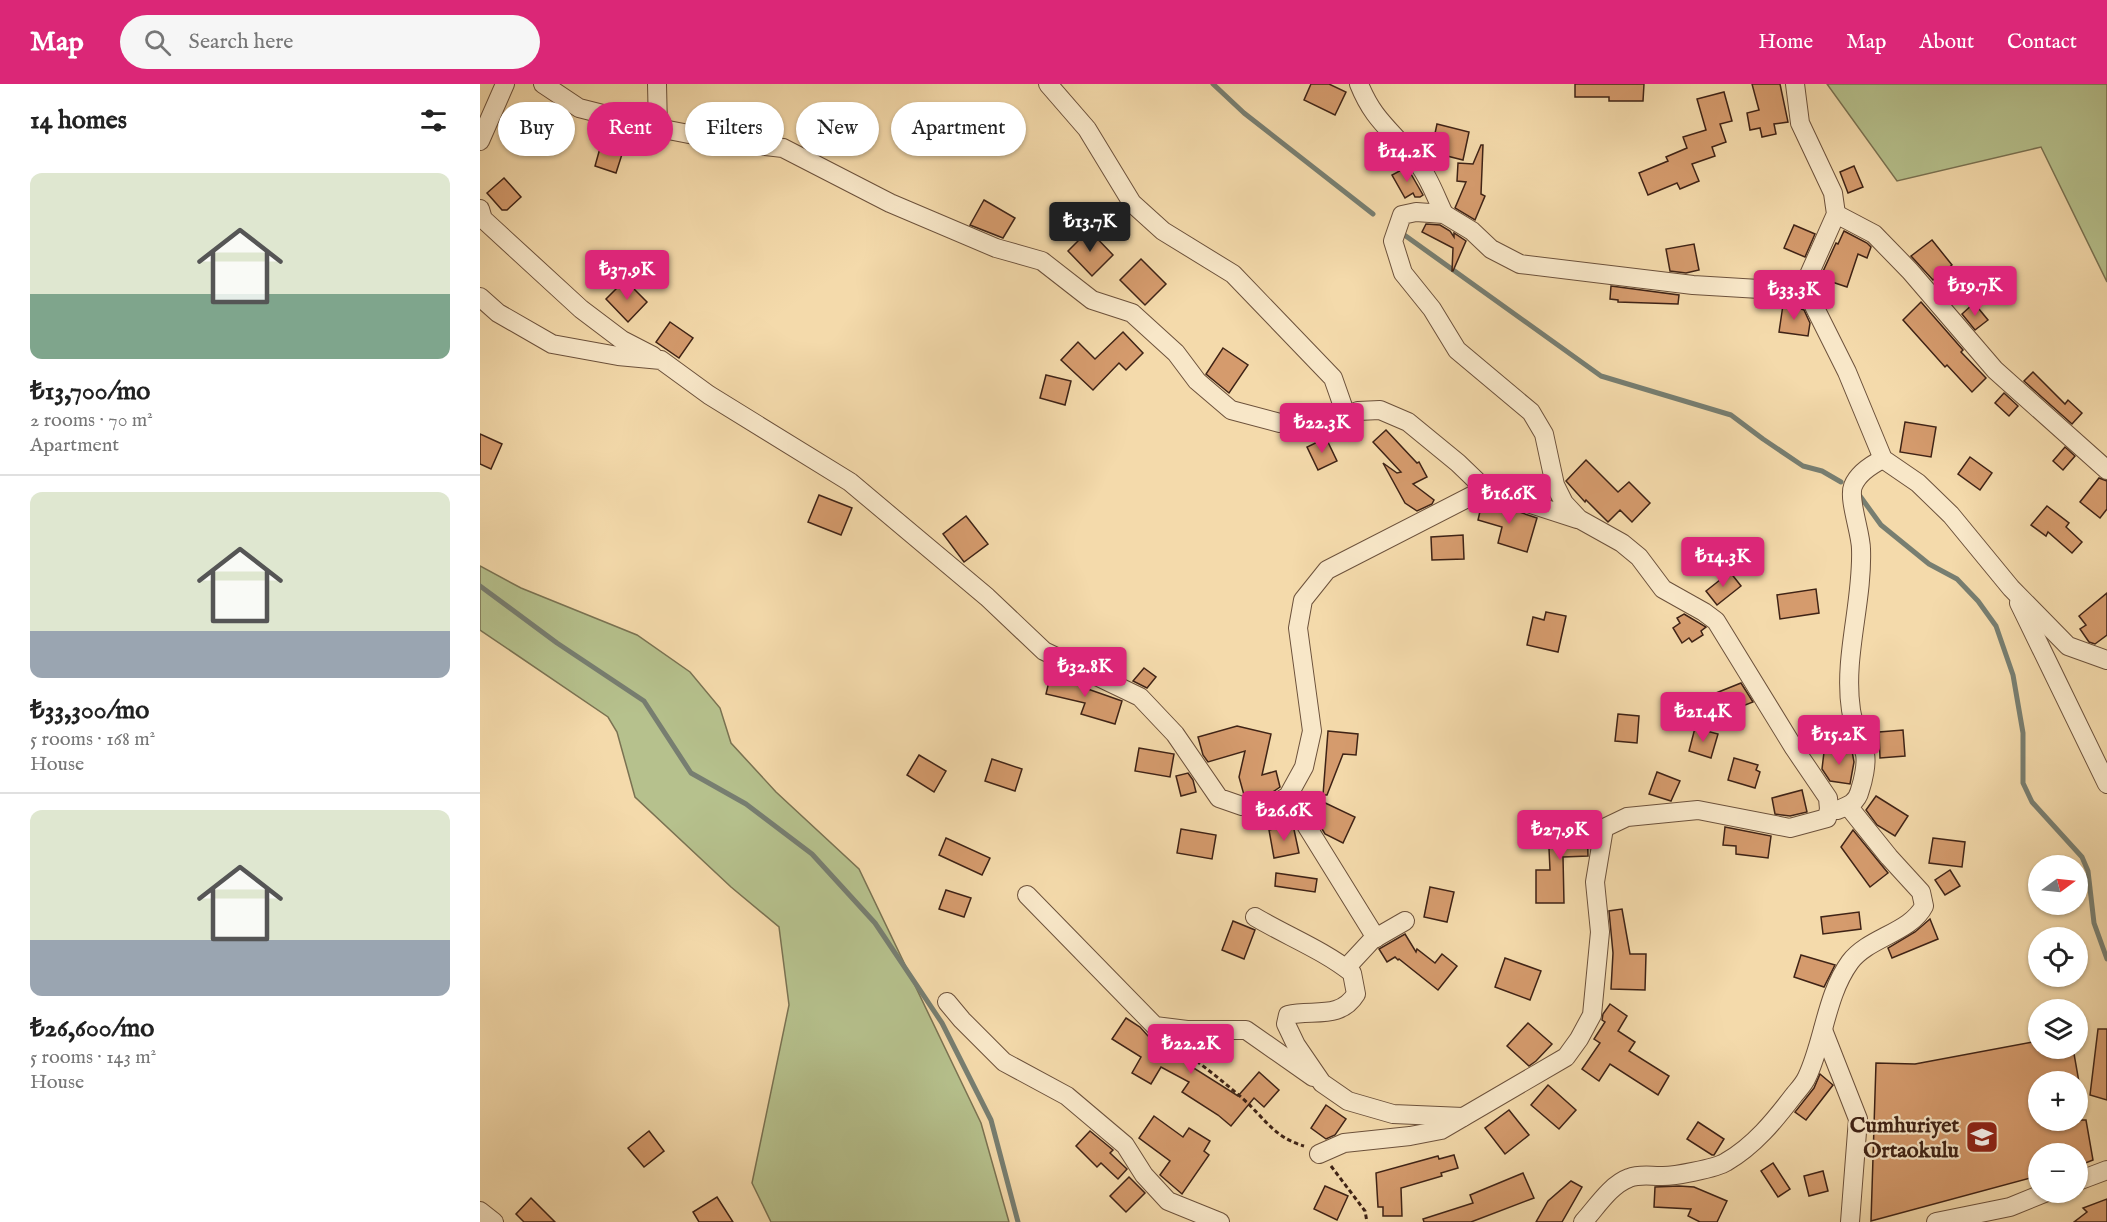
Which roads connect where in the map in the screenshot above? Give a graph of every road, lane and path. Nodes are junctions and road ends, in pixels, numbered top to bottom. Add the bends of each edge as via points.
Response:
1 (505, 84) edge
2 (543, 84) edge
3 (657, 84) edge
4 (1048, 84) edge
5 (1359, 84) edge
6 (1795, 84) edge
7 (657, 102) edge
8 (587, 110) edge
9 (673, 131) edge
10 (480, 141) edge
11 (480, 209) edge
12 (1444, 214) junction
13 (1836, 214) junction
14 (1800, 295) junction
15 (480, 297) edge
16 (661, 360) junction
17 (1346, 415) junction
18 (1883, 459) junction
19 (2107, 470) edge
20 (1485, 489) junction
21 (1579, 519) junction
22 (2011, 588) junction
23 (2107, 660) edge
24 (2107, 784) edge
25 (1288, 796) junction
26 (1848, 806) junction
27 (1827, 818) junction
28 (1027, 895) dead end
29 (1255, 918) dead end
30 (1405, 921) dead end
31 (1376, 938) junction
32 (1346, 968) junction
33 (947, 1002) dead end
34 (1155, 1026) junction
35 (1823, 1030) junction
36 (1322, 1083) junction
37 (1463, 1117) junction
38 (1319, 1154) junction
39 (2107, 1170) edge
40 (2088, 1177) edge
41 (2028, 1200) edge
42 (480, 1211) edge
43 (494, 1222) edge
44 (1220, 1222) edge
45 (1367, 1222) edge
46 (1583, 1222) edge
47 (1850, 1222) edge
48 (1936, 1222) edge

1 - 10 street
2 - 8 street
3 - 7 street
4 - 17 street via 1087,129 1132,203 1163,231 1233,274 1333,378
5 - 12 street via 1367,105 1413,156
6 - 13 street via 1800,123 1833,193
9 - 17 street via 783,148 890,203 996,248 1042,261 1092,300 1132,313 1176,353 1197,381 1231,410 1280,423 1330,422
11 - 16 street via 483,219 581,309 621,340
12 - 14 street via 1472,231 1491,249 1520,264
12 - 21 street via 1402,215 1393,241 1403,273 1432,309 1457,350 1531,412 1544,434 1555,485 1564,503
13 - 14 street
13 - 19 street via 1874,234 1995,370
14 - 18 street via 1812,302 1821,317
15 - 16 street via 498,313 552,344
16 - 25 street via 709,395 850,482 987,597 1044,651 1140,697 1174,734 1219,798 1242,806 1273,805
17 - 20 street via 1380,410 1408,422
18 - 22 street via 1918,483 1951,515
18 - 26 street via 1866,468 1853,486 1862,581 1850,669 1851,710 1865,756 1860,792
20 - 21 street
20 - 25 street via 1327,570 1302,600 1298,628 1312,731 1304,767
21 - 27 street via 1622,543 1639,557 1663,589 1716,621 1828,798
22 - 23 street via 2068,646
22 - 24 street
25 - 31 street
26 - 27 street
26 - 35 street via 1921,892 1924,906 1918,917 1872,943 1851,961 1839,982
27 - 37 street via 1790,828 1698,810 1627,817 1604,828 1595,882 1600,932 1593,1015 1566,1057
28 - 34 street
29 - 32 street
30 - 31 street
31 - 32 street
32 - 36 street via 1352,973 1356,994 1349,1005 1326,1013 1288,1015 1286,1024
33 - 44 street via 1004,1062 1066,1095 1125,1145 1144,1175 1168,1201
34 - 36 street via 1246,1030
34 - 38 path via 1242,1098 1273,1131
35 - 46 street via 1807,1079 1746,1149 1711,1168 1663,1177 1630,1178 1618,1184
35 - 47 street via 1858,1119
36 - 37 street via 1348,1101 1394,1114
37 - 38 street via 1441,1130 1344,1143
38 - 45 path via 1365,1211
39 - 40 street
41 - 48 street
42 - 43 street

